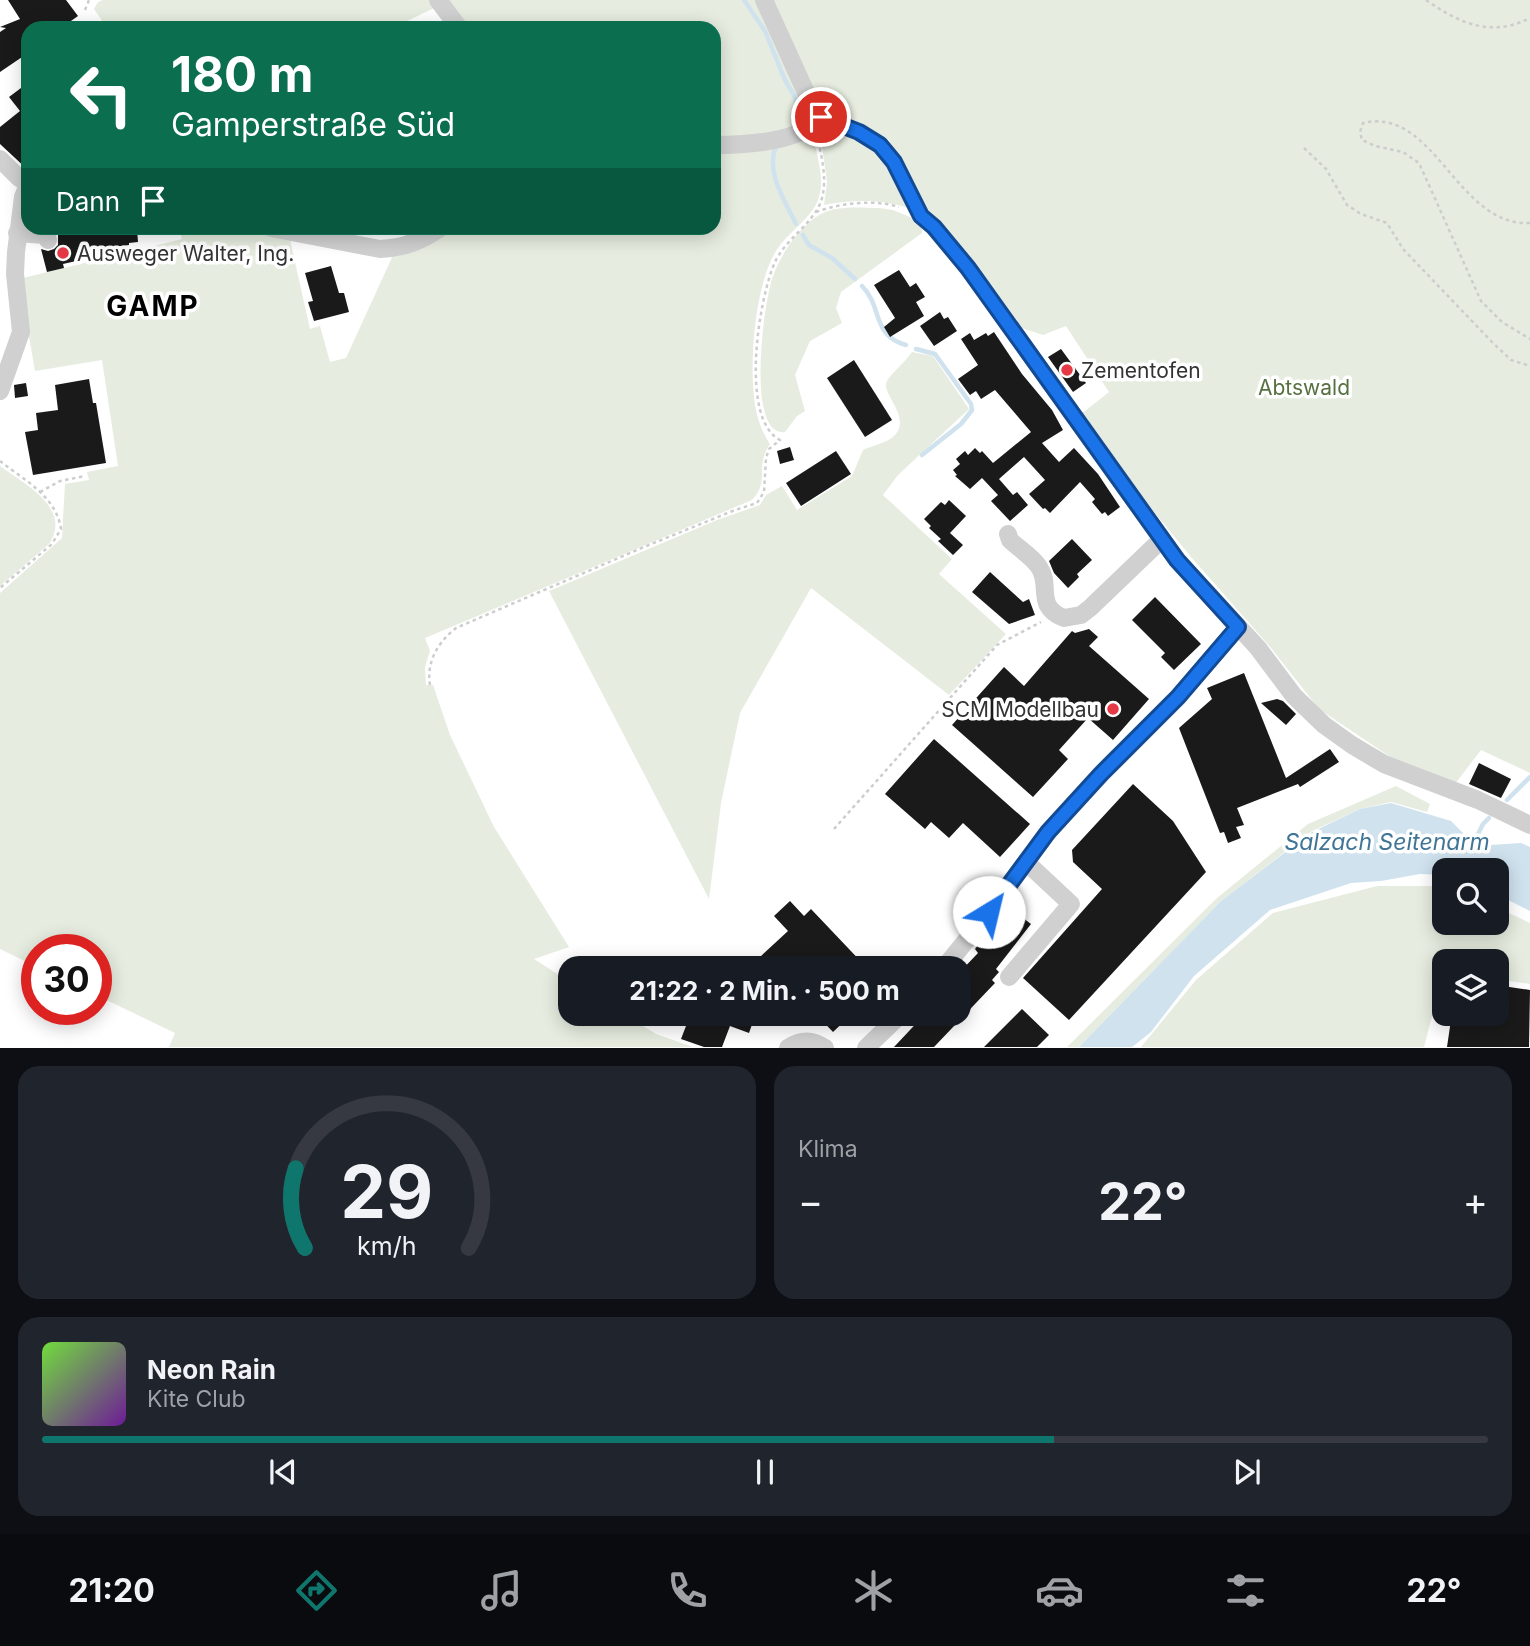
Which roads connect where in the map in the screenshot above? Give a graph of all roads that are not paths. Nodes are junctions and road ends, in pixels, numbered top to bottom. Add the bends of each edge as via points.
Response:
1 (438, 0) edge
2 (764, 0) edge
3 (454, 21) edge
4 (818, 121) junction
5 (721, 145) edge
6 (0, 159) edge
7 (21, 179) edge
8 (21, 209) edge
9 (17, 233) junction
10 (21, 233) edge
11 (45, 235) edge
12 (309, 235) edge
13 (428, 235) edge
14 (48, 240) dead end
15 (0, 391) edge
16 (1008, 534) dead end
17 (1162, 539) junction
18 (1238, 627) junction
19 (1530, 825) edge
20 (1026, 862) junction
21 (953, 956) edge
22 (1009, 977) dead end
23 (889, 1026) edge
24 (788, 1048) edge
25 (825, 1048) edge
26 (866, 1048) edge

1 - 3 street
2 - 4 street
4 - 5 street via 771,141
4 - 17 street via 859,132 880,145 894,162 921,216 972,274
6 - 7 street
8 - 9 street
9 - 10 street
9 - 15 street via 15,274 21,332
11 - 14 street
12 - 13 street via 393,248
16 - 17 street via 1041,570 1046,602 1064,618 1082,615
17 - 18 street
18 - 19 street via 1294,696 1352,746 1404,774 1478,800
18 - 20 street via 1178,697 1048,832
20 - 21 street
20 - 22 street via 1071,904
23 - 26 street
24 - 25 street via 807,1040

